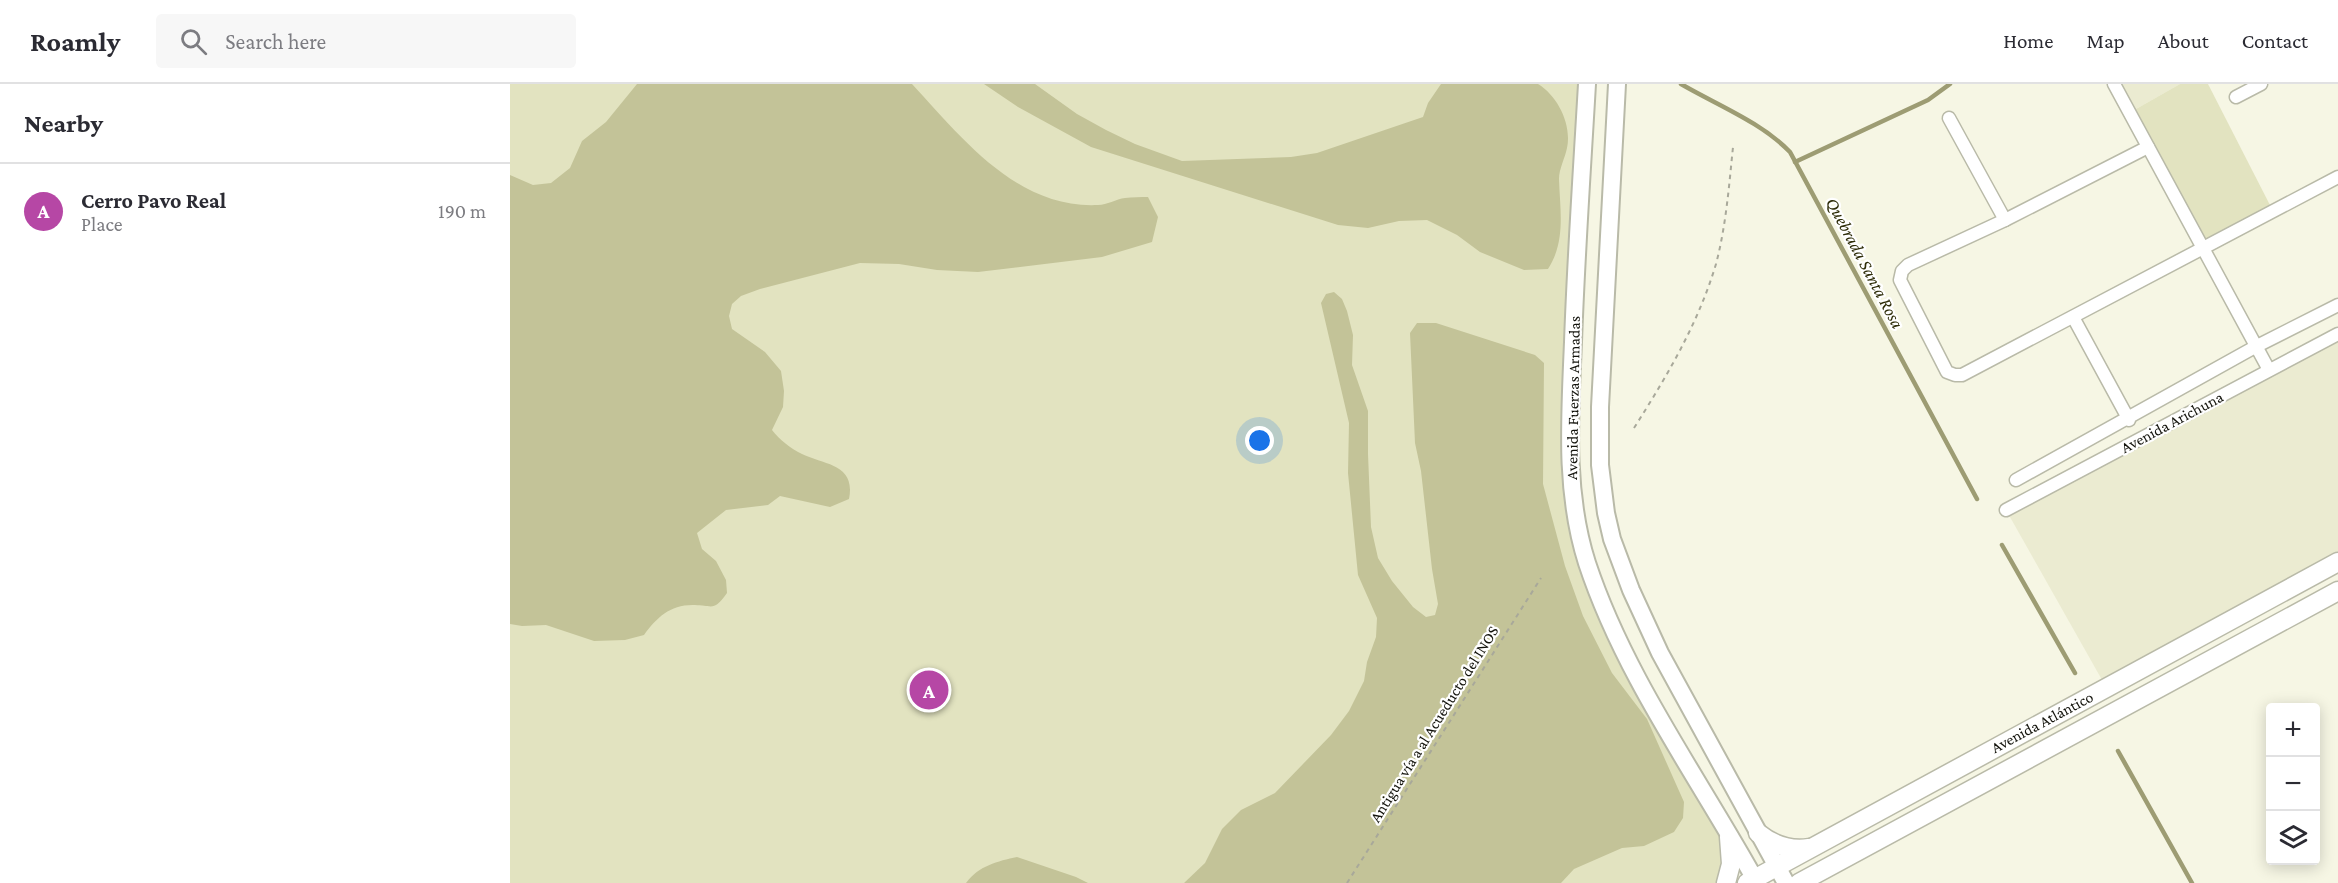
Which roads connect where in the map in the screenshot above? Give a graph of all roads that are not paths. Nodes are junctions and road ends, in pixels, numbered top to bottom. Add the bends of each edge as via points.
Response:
1 (1587, 84) edge
2 (1617, 84) edge
3 (2114, 84) edge
4 (2261, 84) edge
5 (2235, 98) dead end
6 (1949, 118) dead end
7 (2148, 147) junction
8 (2338, 177) edge
9 (2005, 220) junction
10 (2202, 248) junction
11 (2338, 305) edge
12 (2073, 317) junction
13 (2338, 334) edge
14 (2255, 347) junction
15 (2269, 370) junction
16 (2129, 420) junction
17 (2016, 480) dead end
18 (2006, 510) dead end
19 (2338, 562) edge
20 (2338, 591) edge
21 (1758, 834) junction
22 (1729, 837) junction
23 (1811, 848) junction
24 (1781, 875) edge
25 (1753, 882) edge
26 (1726, 883) edge
27 (1799, 883) edge

1 - 22 street, Avenida Fuerzas Armadas via 1570,410 1575,511 1587,561 1614,627
2 - 21 street, Avenida Fuerzas Armadas via 1600,418 1606,513 1645,621
3 - 7 street
4 - 5 street
6 - 9 street
7 - 9 street
7 - 10 street
8 - 10 street
9 - 12 street via 1902,271 1900,280 1947,372 1962,375
10 - 12 street
10 - 14 street
11 - 14 street
12 - 16 street
13 - 15 street, Avenida Arichuna
14 - 15 street
14 - 16 street
15 - 18 street, Avenida Arichuna
16 - 17 street
19 - 23 main road, Avenida Atlántico
20 - 27 main road, Avenida Atlántico
21 - 23 main road via 1789,848
21 - 24 street, Avenida Fuerzas Armadas
22 - 25 street, Avenida Fuerzas Armadas
22 - 26 main road via 1731,864
23 - 24 main road, Avenida Atlántico
24 - 25 main road, Avenida Atlántico

